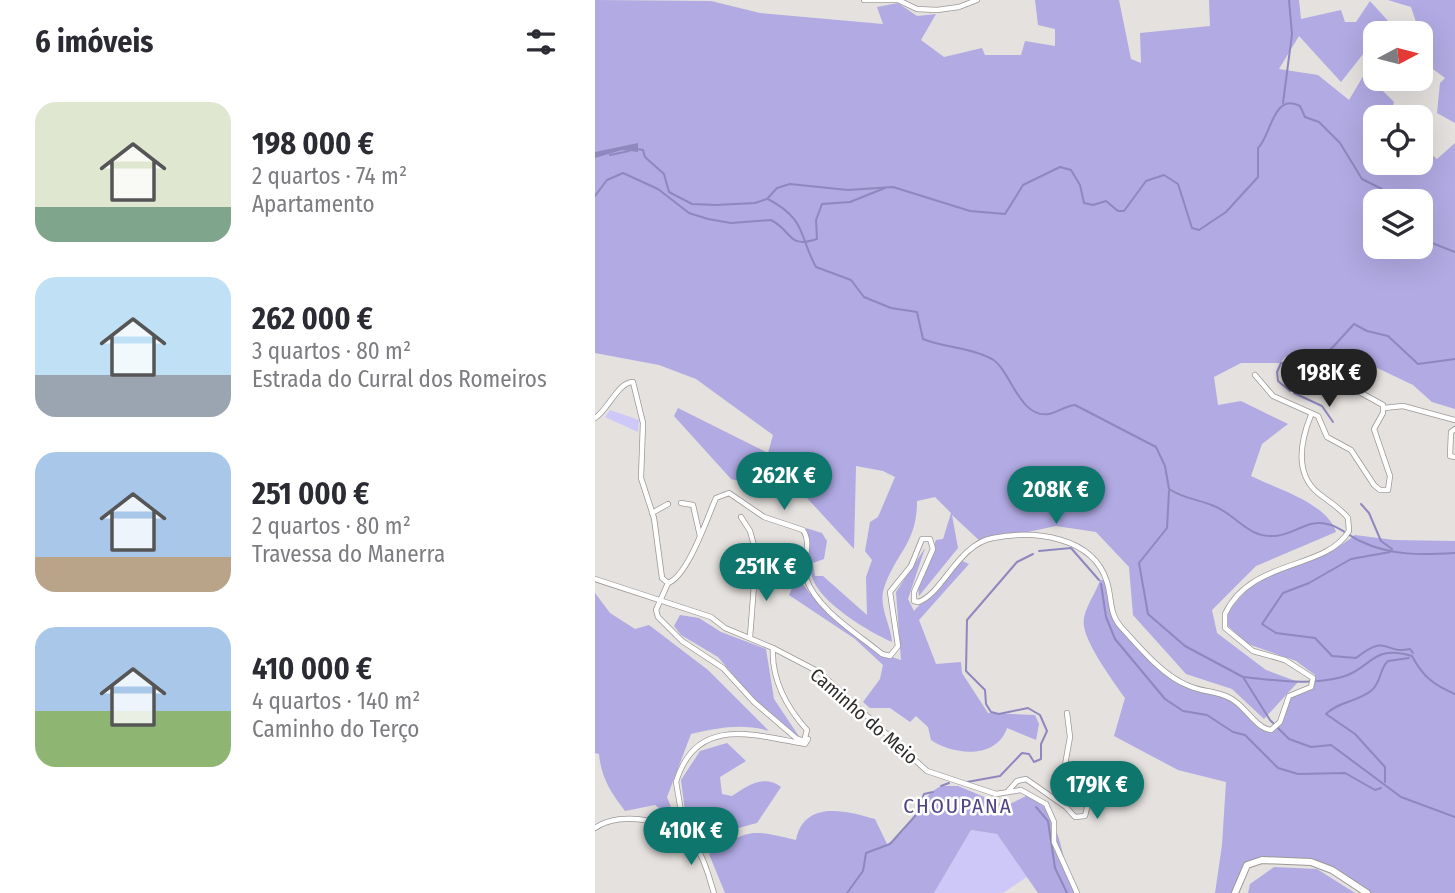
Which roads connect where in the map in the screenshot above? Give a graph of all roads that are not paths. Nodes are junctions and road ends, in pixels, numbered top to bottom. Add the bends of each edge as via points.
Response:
1 (864, 0) edge
2 (977, 0) edge
3 (1255, 375) dead end
4 (1339, 375) dead end
5 (1384, 408) junction
6 (1311, 415) junction
7 (595, 418) edge
8 (1455, 420) edge
9 (1455, 429) edge
10 (1455, 457) edge
11 (681, 503) dead end
12 (668, 504) dead end
13 (652, 513) junction
14 (741, 517) dead end
15 (700, 537) junction
16 (595, 579) edge
17 (668, 583) junction
18 (661, 600) junction
19 (750, 637) junction
20 (773, 648) junction
21 (1067, 713) dead end
22 (807, 739) junction
23 (1009, 791) junction
24 (595, 828) edge
25 (678, 832) junction
26 (714, 893) edge
27 (1077, 893) edge
28 (1235, 893) edge
29 (1367, 893) edge

1 - 2 street via 898,0 917,9 937,10
3 - 6 street via 1273,396
4 - 5 street via 1345,384 1379,400
5 - 6 street via 1374,429 1390,476 1388,490 1376,488 1351,450 1331,441 1321,419
5 - 8 street via 1403,406
6 - 15 street via 1302,449 1303,470 1315,491 1348,518 1347,533 1313,557 1253,580 1224,614 1225,628 1244,645 1285,660 1313,679 1308,689 1289,696 1274,729 1266,729 1234,699 1186,685 1156,663 1119,625 1102,571 1074,542 987,539 962,556 918,602 914,592 933,549 929,539 922,539 911,566 890,592 898,646 890,656 882,654 815,594 806,577 803,530 764,517 729,493 716,498
7 - 13 street via 625,384 633,382 643,423 641,478
9 - 10 street via 1448,450
11 - 15 street via 693,505
12 - 13 street
13 - 17 street via 662,578
14 - 19 street via 759,562
15 - 17 street via 675,580
16 - 18 street, Caminho do Meio
17 - 18 street
18 - 19 street, Caminho do Meio
18 - 22 street via 657,615 682,641 723,668 796,738
19 - 20 street, Caminho do Meio
20 - 22 street via 779,683 792,714 807,730
20 - 23 street, Caminho do Meio via 819,673 927,771 996,794
21 - 23 street via 1065,765 1088,804 1085,816 1075,817 1027,779 1017,781
22 - 25 street via 805,744 742,733 718,736 699,745 676,782 682,817
23 - 27 street, Caminho do Meio via 1021,790 1046,804 1054,822 1054,842
24 - 25 street via 631,817
25 - 26 street via 699,850
28 - 29 main road via 1247,865 1262,860 1321,865

